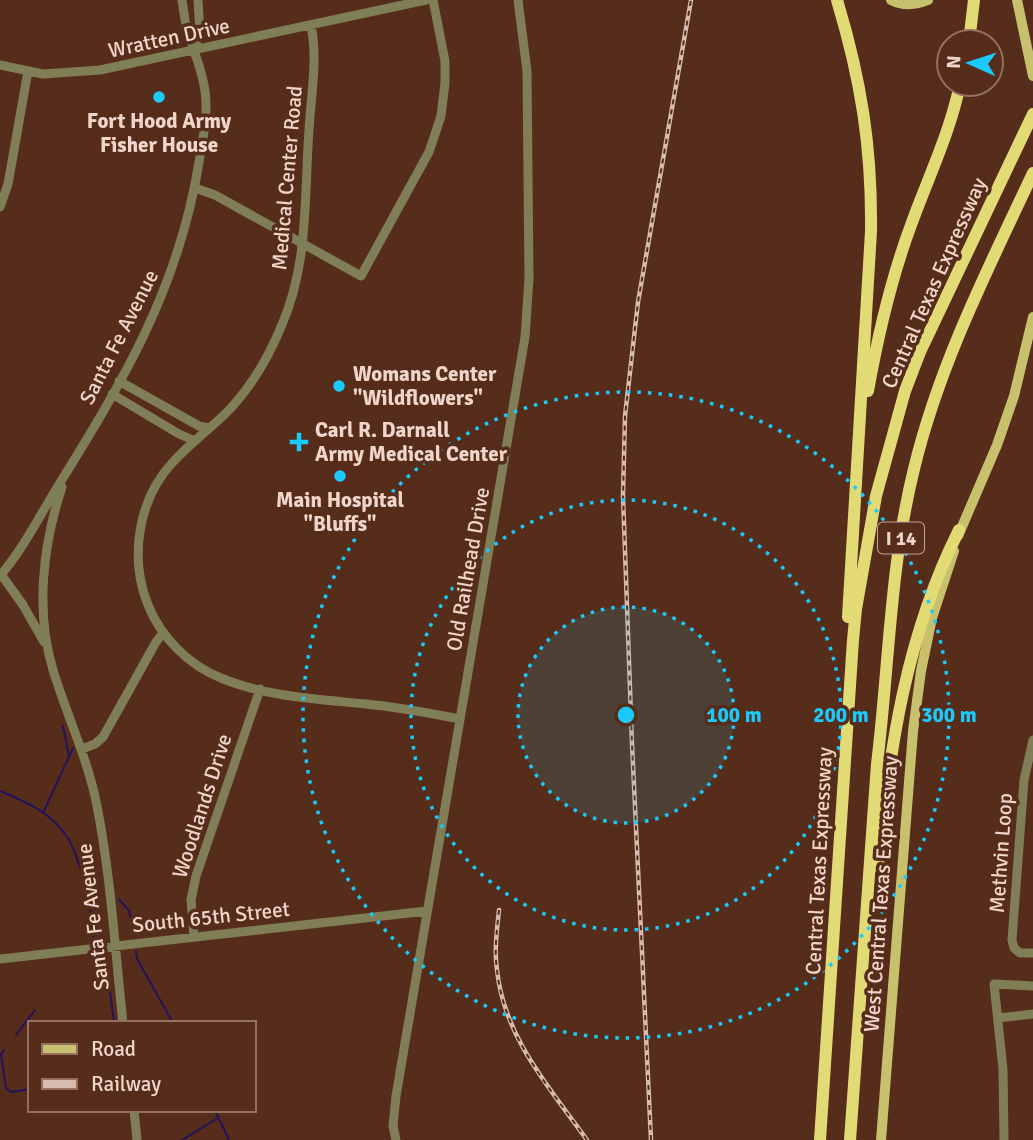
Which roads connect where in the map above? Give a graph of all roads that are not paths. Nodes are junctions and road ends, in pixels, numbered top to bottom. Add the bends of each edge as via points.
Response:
1 (182, 0) edge
2 (198, 0) edge
3 (426, 0) edge
4 (433, 0) edge
5 (518, 0) edge
6 (837, 0) edge
7 (891, 0) edge
8 (928, 0) edge
9 (974, 0) edge
10 (1017, 0) edge
11 (311, 25) junction
12 (971, 28) edge
13 (194, 50) junction
14 (0, 65) edge
15 (28, 71) junction
16 (1033, 76) edge
17 (956, 98) edge
18 (1033, 114) edge
19 (1033, 173) edge
20 (195, 188) junction
21 (0, 207) edge
22 (304, 244) junction
23 (1033, 317) edge
24 (120, 381) junction
25 (112, 394) junction
26 (209, 428) junction
27 (195, 441) junction
28 (67, 472) junction
29 (855, 486) junction
30 (959, 530) junction
31 (1, 575) edge
32 (163, 633) junction
33 (47, 646) junction
34 (260, 689) junction
35 (460, 719) junction
36 (1033, 740) edge
37 (82, 749) junction
38 (844, 751) junction
39 (426, 911) junction
40 (866, 921) junction
41 (194, 937) junction
42 (115, 946) junction
43 (1033, 953) edge
44 (0, 959) edge
45 (1033, 986) edge
46 (1033, 1014) edge
47 (998, 1018) junction
48 (123, 1021) edge
49 (134, 1112) edge
50 (137, 1140) edge
51 (396, 1140) edge
52 (820, 1140) edge
53 (850, 1140) edge
54 (881, 1140) edge
55 (1004, 1140) edge

1 - 13 street, Santa Fe Avenue
2 - 13 street via 200,32
3 - 11 street, Wratten Drive
4 - 22 street via 444,51 444,102 419,171 361,276
5 - 35 street, Old Railhead Drive via 527,71 527,316
6 - 29 highway via 860,87 872,185
7 - 8 main road via 910,4
9 - 12 highway
10 - 16 main road
11 - 13 street, Wratten Drive
11 - 22 street, Medical Center Road via 315,55
13 - 15 street, Wratten Drive via 80,73
13 - 20 street, Santa Fe Avenue via 206,110
14 - 15 street, Wratten Drive
15 - 21 street
17 - 29 highway via 942,149 899,261 876,348
18 - 38 highway, Central Texas Expressway / I 14 via 920,352 892,434 856,609
19 - 40 highway, Central Texas Expressway / I 14 via 980,283 935,397 914,469 892,606
20 - 22 street
20 - 24 street, Santa Fe Avenue via 166,290
22 - 26 street, Medical Center Road via 295,288 274,343 242,395
23 - 30 main road, West Central Texas Expressway via 997,445
24 - 25 street, Santa Fe Avenue
24 - 26 street
25 - 27 street
25 - 28 street, Santa Fe Avenue
26 - 27 street, Medical Center Road
27 - 32 street, Medical Center Road via 158,481 140,532 140,578
28 - 31 street, Santa Fe Avenue
28 - 33 street via 46,552
29 - 38 highway
30 - 40 highway via 938,575 905,678 887,780 877,877
30 - 54 main road, West Central Texas Expressway via 932,618 913,731
31 - 33 street
32 - 34 street, Medical Center Road via 211,674
32 - 37 street via 103,737
33 - 37 street, Santa Fe Avenue
34 - 35 street, Medical Center Road
34 - 41 street, Woodlands Drive via 196,876 191,900
35 - 39 street, Old Railhead Drive
36 - 43 street, Methvin Loop via 1024,780 1012,940 1020,953
37 - 42 street, Santa Fe Avenue via 97,806
38 - 52 highway, Central Texas Expressway / I 14
39 - 41 street, South 65th Street
39 - 51 street, Old Railhead Drive via 396,1096
40 - 53 highway, Central Texas Expressway / I 14
41 - 42 street, South 65th Street
42 - 44 street, South 65th Street
42 - 48 street, Santa Fe Avenue
45 - 47 street via 993,984
46 - 47 street
47 - 55 street
49 - 50 street

